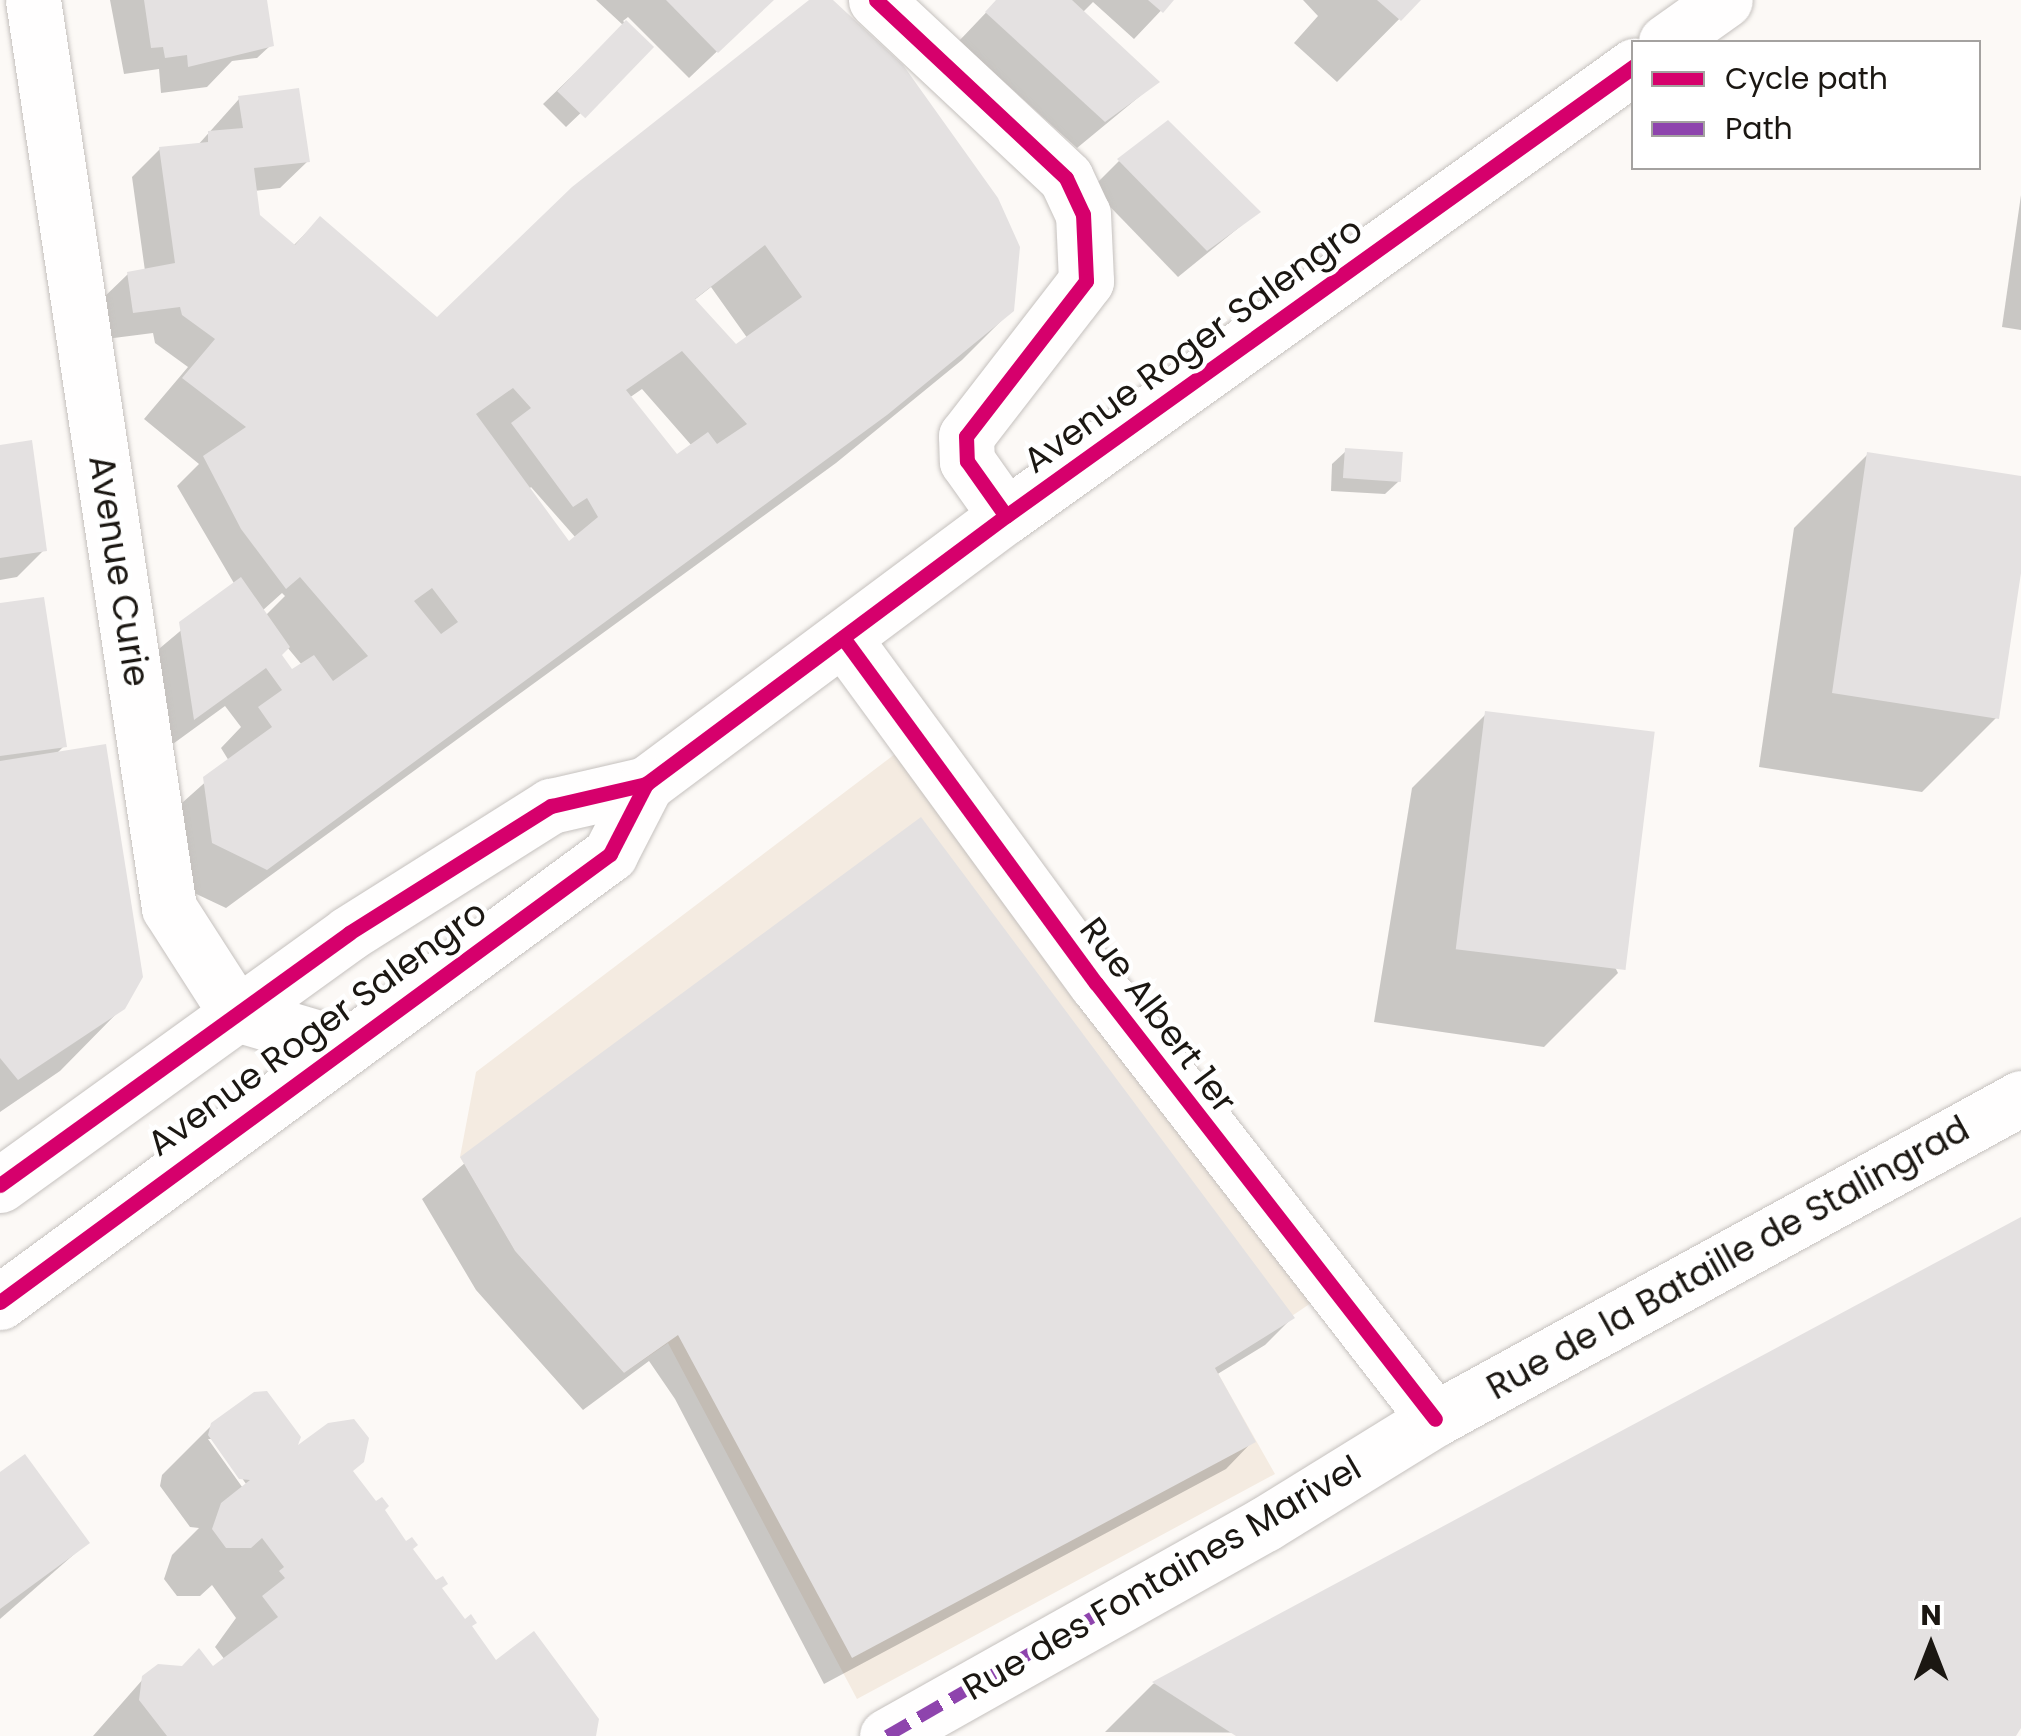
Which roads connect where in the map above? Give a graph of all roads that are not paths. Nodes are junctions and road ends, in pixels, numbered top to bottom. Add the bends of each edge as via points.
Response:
1 (33, 0) edge
2 (876, 0) edge
3 (1725, 0) edge
4 (1669, 40) edge
5 (1631, 68) edge
6 (1006, 516) junction
7 (844, 639) junction
8 (646, 784) junction
9 (237, 1014) junction
10 (342, 1045) junction
11 (2021, 1098) edge
12 (0, 1185) edge
13 (0, 1302) edge
14 (1435, 1418) junction
15 (888, 1736) edge

1 - 9 street, Avenue Curie via 169,908
2 - 6 street via 1066,178 1083,214 1086,281 966,436 967,461
3 - 4 street
5 - 6 street, Avenue Roger Salengro
6 - 7 street, Avenue Roger Salengro
7 - 8 street, Avenue Roger Salengro
7 - 14 street, Rue Albert 1er via 1209,1132
8 - 9 street, Avenue Roger Salengro via 550,806
8 - 10 street, Avenue Roger Salengro via 610,854
9 - 10 street
9 - 12 street, Avenue Roger Salengro
10 - 13 street, Avenue Roger Salengro
11 - 14 street, Rue de la Bataille de Stalingrad
14 - 15 street, Rue des Fontaines Marivel via 1265,1524

